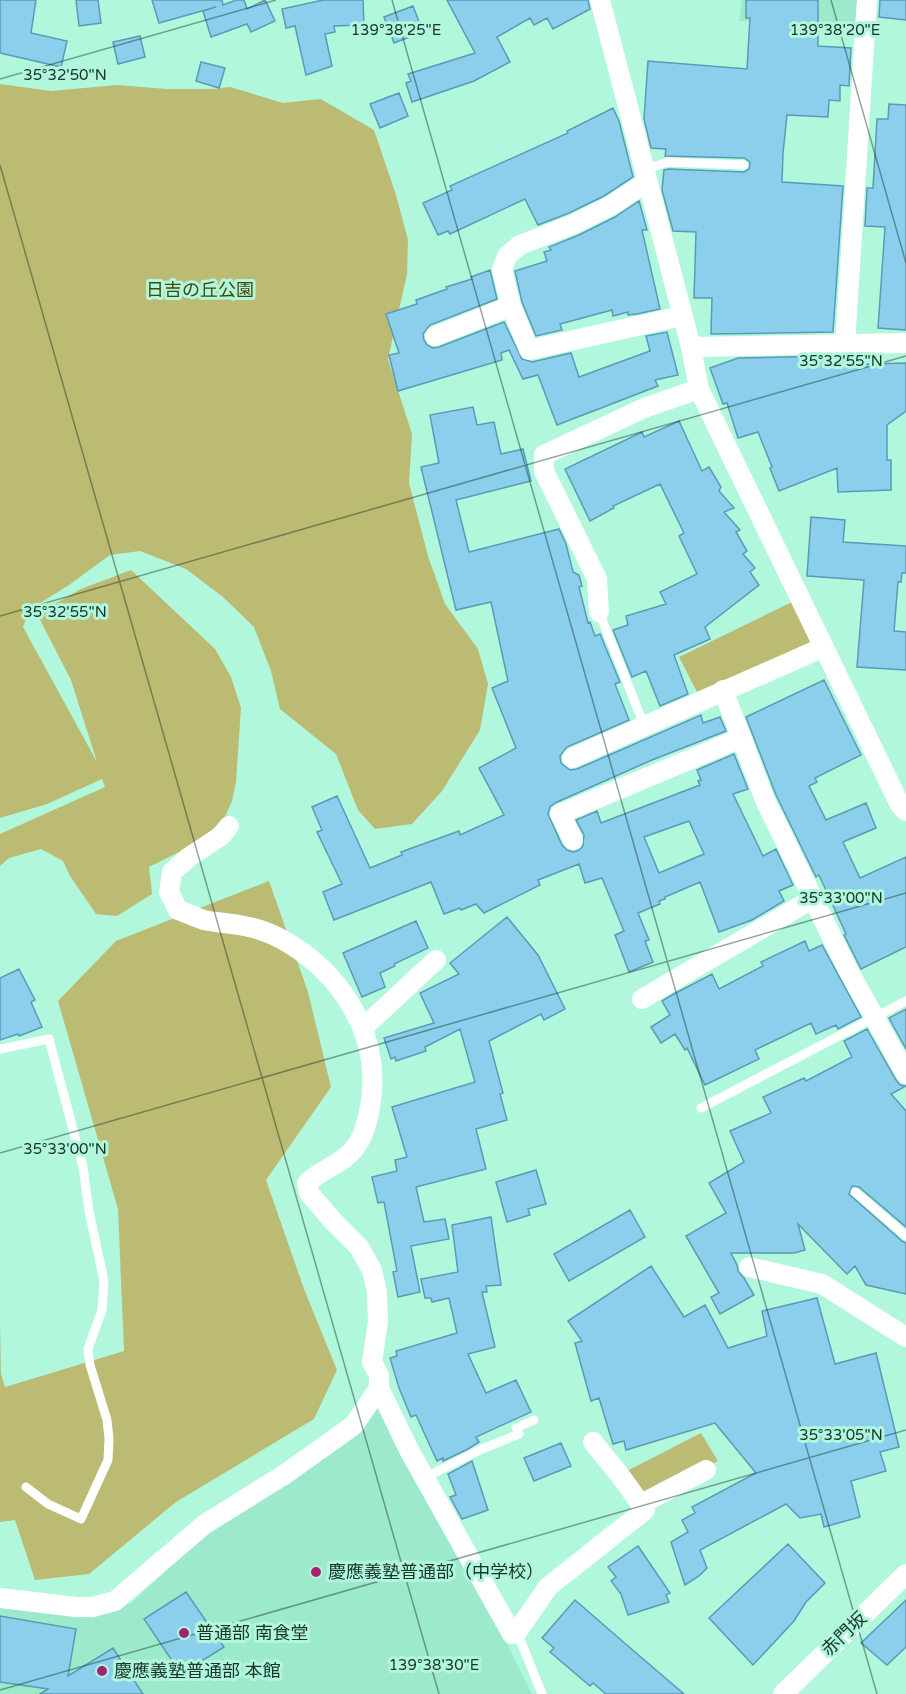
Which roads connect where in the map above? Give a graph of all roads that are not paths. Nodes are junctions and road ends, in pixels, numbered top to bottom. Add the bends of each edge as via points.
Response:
1 (600, 0) edge
2 (867, 0) edge
3 (744, 165) dead end
4 (646, 176) junction
5 (511, 306) junction
6 (682, 316) junction
7 (435, 336) dead end
8 (906, 343) edge
9 (845, 344) junction
10 (691, 346) junction
11 (699, 389) junction
12 (599, 612) joint
13 (824, 647) junction
14 (723, 690) junction
15 (644, 725) junction
16 (741, 738) junction
17 (572, 758) dead end
18 (906, 811) edge
19 (229, 826) dead end
20 (573, 840) dead end
21 (814, 898) junction
22 (436, 960) dead end
23 (642, 999) dead end
24 (906, 1000) edge
25 (874, 1017) junction
26 (363, 1028) junction
27 (0, 1049) edge
28 (906, 1074) edge
29 (701, 1108) dead end
30 (855, 1191) dead end
31 (906, 1236) edge
32 (750, 1267) dead end
33 (906, 1337) edge
34 (379, 1388) junction
35 (534, 1420) dead end
36 (593, 1442) dead end
37 (706, 1470) dead end
38 (424, 1478) junction
39 (26, 1487) dead end
40 (641, 1504) junction
41 (906, 1574) edge
42 (0, 1598) edge
43 (517, 1632) junction
44 (542, 1694) edge
45 (783, 1694) edge

1 - 4 street
2 - 9 street
3 - 4 lane via 668,162
4 - 5 street via 610,206 520,245 507,256 502,270
4 - 6 street
5 - 6 street via 530,350
5 - 7 street
6 - 10 street
8 - 9 street
9 - 10 street
10 - 11 street
11 - 12 street via 644,408 544,455 544,471 597,579
11 - 13 street
12 - 15 lane
13 - 14 street
13 - 18 street
14 - 15 street
14 - 16 street
15 - 17 street
16 - 20 street via 560,814
16 - 21 street via 765,800
19 - 26 street via 172,872 169,892 178,910 205,920 247,926 281,939 314,961 337,984
21 - 23 street
21 - 25 street
22 - 26 street
24 - 25 lane
25 - 28 street
25 - 29 lane
26 - 34 street via 373,1076 367,1123 350,1154 308,1183 318,1205 359,1247 372,1270 378,1292 372,1362 379,1375
27 - 39 lane via 49,1038 83,1167 104,1281 102,1310 88,1349 106,1420 108,1460 81,1519 48,1504
30 - 31 lane
32 - 33 street via 822,1284
34 - 38 street
34 - 42 street via 354,1425 205,1524 115,1601 75,1607
35 - 38 lane via 516,1428 519,1434
36 - 40 street
37 - 40 street
38 - 43 street via 512,1634
40 - 43 street via 645,1510 638,1517 548,1587
41 - 45 street, 赤門坂
43 - 44 lane

